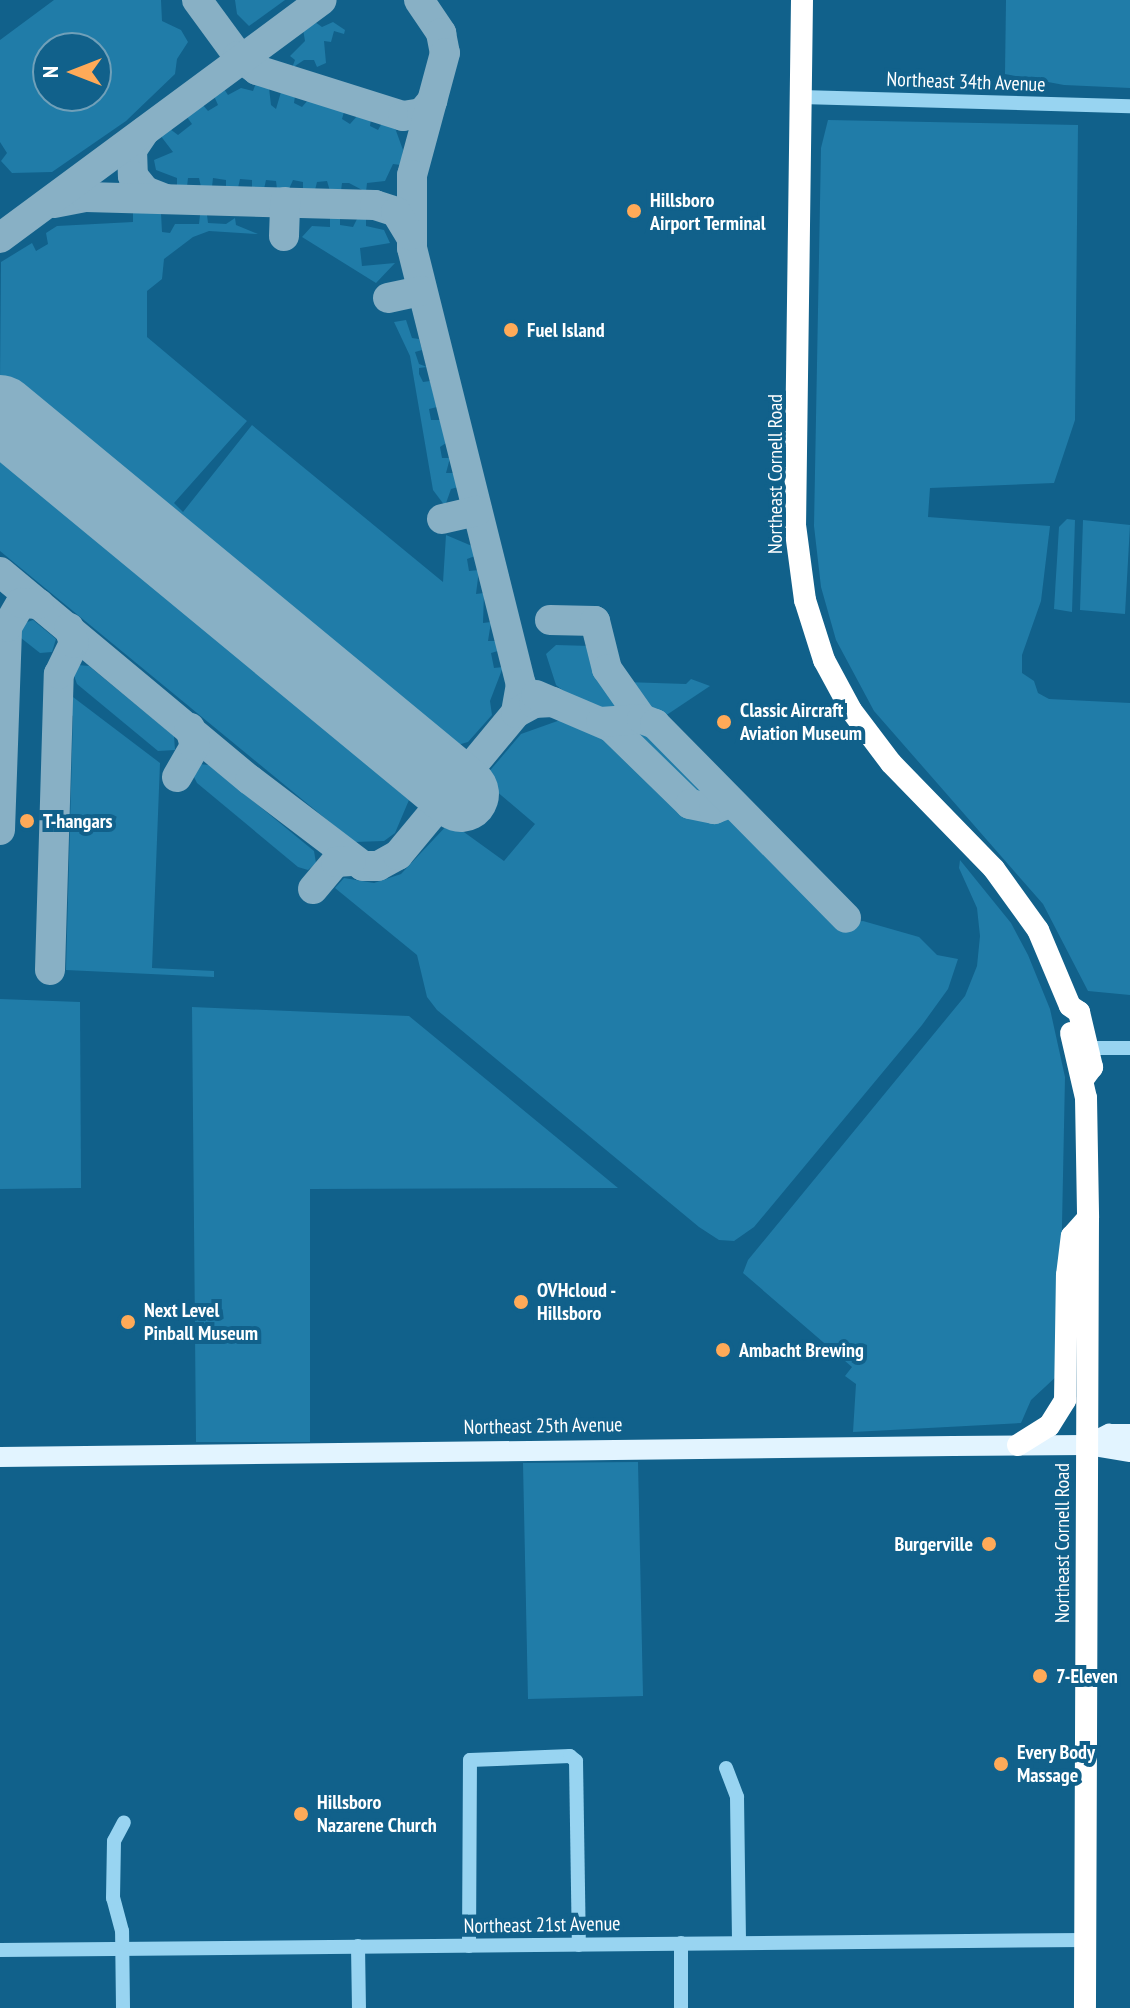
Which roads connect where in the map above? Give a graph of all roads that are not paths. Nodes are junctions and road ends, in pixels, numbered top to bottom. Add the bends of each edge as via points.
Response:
1 (802, 0) edge
2 (801, 97) junction
3 (1130, 106) edge
4 (1070, 1006) junction
5 (1088, 1048) junction
6 (1130, 1048) edge
7 (1084, 1078) junction
8 (1088, 1218) junction
9 (1130, 1434) edge
10 (1018, 1445) junction
11 (1087, 1445) junction
12 (1130, 1452) edge
13 (0, 1457) edge
14 (726, 1768) dead end
15 (124, 1822) dead end
16 (1085, 1940) junction
17 (681, 1943) junction
18 (739, 1943) junction
19 (579, 1945) junction
20 (358, 1946) junction
21 (469, 1946) junction
22 (122, 1949) junction
23 (0, 1950) edge
24 (123, 2008) edge
25 (359, 2008) edge
26 (681, 2008) edge
27 (1085, 2008) edge

1 - 2 highway, Northeast Cornell Road
2 - 3 street, Northeast 34th Avenue
2 - 4 highway, Northeast Cornell Road via 795,525 814,631 851,710 891,763 973,845 1025,910 1048,949
4 - 5 highway, Northeast Cornell Road via 1079,1012
4 - 7 highway, Northeast Cornell Road via 1067,1017 1076,1069
5 - 6 street
5 - 7 highway, Northeast Cornell Road via 1092,1067
7 - 8 highway, Northeast Cornell Road
8 - 10 highway via 1072,1236 1070,1249 1065,1400 1049,1426
8 - 11 highway, Northeast Cornell Road
9 - 11 main road, Northeast 25th Avenue via 1109,1434
10 - 11 main road, Northeast 25th Avenue
10 - 13 main road, Northeast 25th Avenue
11 - 12 main road, Northeast 25th Avenue
11 - 16 highway, Northeast Cornell Road
14 - 18 street via 737,1797
15 - 22 street via 114,1841 113,1898
16 - 18 street, Northeast 21st Avenue
16 - 27 highway, Northeast Cornell Road
17 - 18 street, Northeast 21st Avenue
17 - 19 street, Northeast 21st Avenue
17 - 26 street
19 - 21 street, Northeast 21st Avenue
19 - 21 street via 576,1761 570,1756 476,1757 469,1763
20 - 21 street, Northeast 21st Avenue
20 - 22 street, Northeast 21st Avenue
20 - 25 street
22 - 23 street, Northeast 21st Avenue
22 - 24 street

